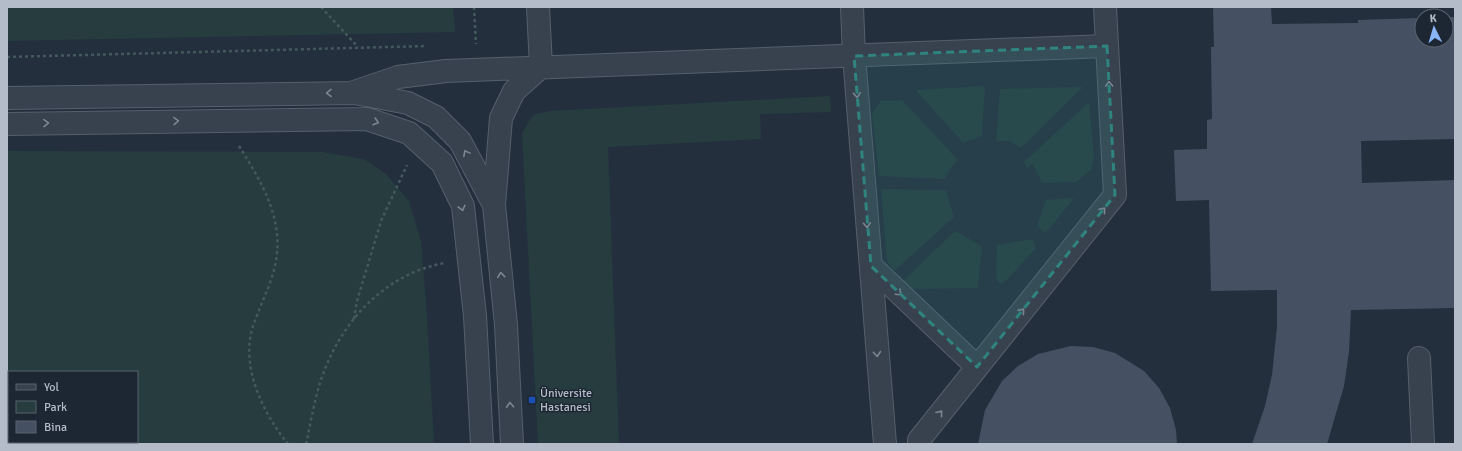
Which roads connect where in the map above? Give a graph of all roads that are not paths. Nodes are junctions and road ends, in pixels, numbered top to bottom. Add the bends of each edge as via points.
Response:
1 (538, 7) edge
2 (852, 7) edge
3 (1105, 7) edge
4 (1107, 46) junction
5 (854, 56) junction
6 (541, 67) junction
7 (354, 92) dead end
8 (7, 98) edge
9 (7, 124) edge
10 (494, 205) junction
11 (870, 266) junction
12 (1419, 358) dead end
13 (977, 367) junction
14 (482, 444) edge
15 (512, 444) edge
16 (884, 444) edge
17 (919, 444) edge
18 (1423, 444) edge

1 - 6 street
2 - 5 street
3 - 4 street
4 - 5 street
13 -> 4 street via 1115,195
5 - 6 street
5 -> 11 street
6 - 7 street via 446,71 398,77
6 - 10 street via 514,91 501,118
10 -> 8 street via 460,142 436,117 408,103 355,93
9 -> 14 street via 367,119 409,133 442,163 463,206 475,316
15 -> 10 street via 506,326
11 -> 13 street
11 -> 16 street
12 - 18 street
17 -> 13 street via 919,440

